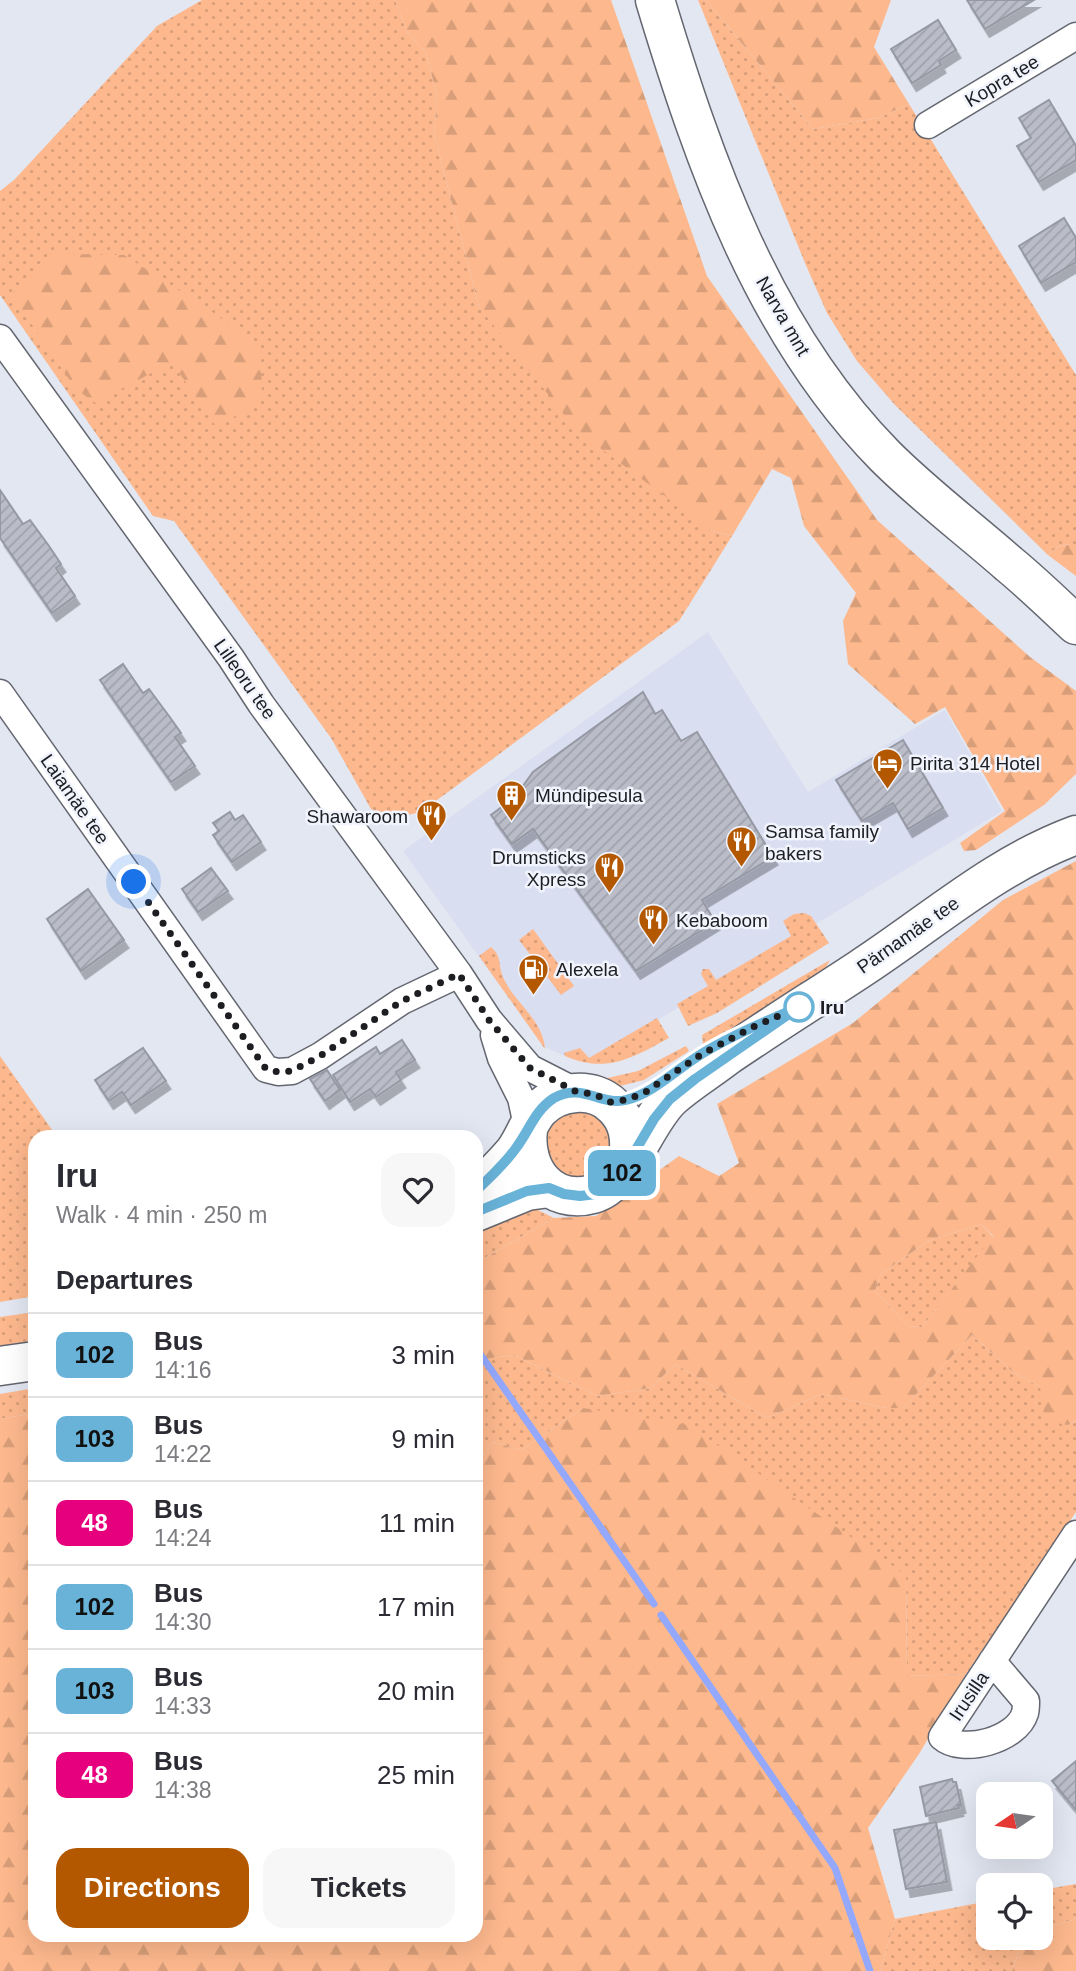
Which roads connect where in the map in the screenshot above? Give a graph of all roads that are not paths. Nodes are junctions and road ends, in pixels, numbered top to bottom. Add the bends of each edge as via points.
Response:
1 (655, 0) edge
2 (1076, 36) edge
3 (928, 125) dead end
4 (0, 338) edge
5 (1012, 566) junction
6 (1076, 607) edge
7 (1076, 625) edge
8 (0, 693) edge
9 (1076, 824) edge
10 (1059, 842) edge
11 (459, 974) junction
12 (799, 1007) junction
13 (489, 1020) junction
14 (610, 1096) junction
15 (528, 1130) junction
16 (628, 1160) junction
17 (483, 1184) edge
18 (549, 1188) junction
19 (483, 1209) edge
20 (28, 1362) edge
21 (0, 1366) edge
22 (1076, 1534) edge
23 (992, 1661) dead end

1 - 5 main road, Narva mnt via 733,225 810,362 884,455
2 - 3 street, Kopra tee
4 - 11 street, Lilleoru tee
5 - 6 main road, Narva mnt
5 - 7 main road, Narva mnt
8 - 11 street, Laiamäe tee via 266,1069 292,1071 402,1001
9 - 10 main road, Pärnamäe tee
10 - 12 main road, Pärnamäe tee via 987,881
11 - 13 street, Lilleoru tee
12 - 14 main road
12 - 16 main road, Pärnamäe tee via 670,1099
13 - 14 street, Lilleoru tee via 530,1068
13 - 15 street, Lilleoru tee via 521,1098
14 - 15 main road via 556,1097 539,1111
14 - 16 main road via 628,1128
15 - 17 main road
15 - 18 main road via 529,1162
16 - 18 main road via 621,1175 596,1194 564,1194
18 - 19 main road via 527,1191
20 - 21 main road
22 - 23 street, Irusilla

